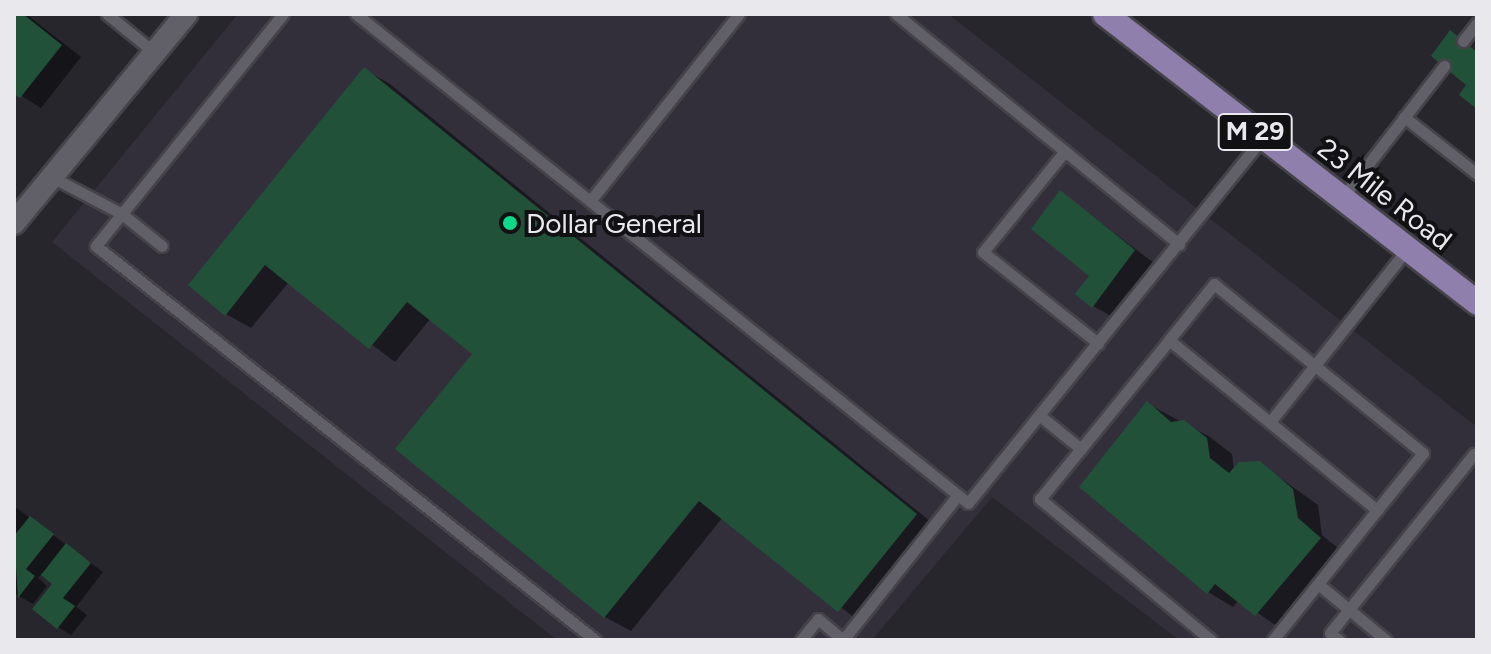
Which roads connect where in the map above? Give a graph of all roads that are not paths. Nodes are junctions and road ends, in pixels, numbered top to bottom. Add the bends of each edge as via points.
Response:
1 (107, 14) edge
2 (186, 14) edge
3 (283, 14) edge
4 (356, 14) edge
5 (739, 14) edge
6 (896, 14) edge
7 (1105, 14) edge
8 (1477, 23) edge
9 (1463, 41) dead end
10 (155, 53) junction
11 (1444, 66) dead end
12 (1404, 117) junction
13 (1263, 138) junction
14 (1065, 151) junction
15 (1477, 174) edge
16 (52, 177) junction
17 (1342, 198) junction
18 (590, 201) junction
19 (122, 214) junction
20 (14, 223) edge
21 (1179, 244) junction
22 (162, 246) dead end
23 (1407, 248) junction
24 (1474, 296) edge
25 (1169, 340) junction
26 (1098, 343) junction
27 (1314, 366) junction
28 (1039, 415) junction
29 (1270, 422) junction
30 (1081, 449) junction
31 (1477, 456) edge
32 (958, 495) junction
33 (1377, 510) junction
34 (1318, 584) junction
35 (1349, 610) junction
36 (595, 640) edge
37 (801, 640) edge
38 (1211, 640) edge
39 (1273, 640) edge
40 (1339, 640) edge
41 (1386, 640) edge

1 - 10 lane
2 - 10 street
3 - 19 lane
4 - 18 lane
5 - 18 lane
6 - 14 lane
7 - 13 main road, 23 Mile Road / M 29
8 - 9 lane
10 - 16 street
11 - 12 lane
12 - 15 lane
12 - 17 lane
13 - 17 main road, 23 Mile Road / M 29
13 - 21 lane
14 - 21 lane
14 - 26 lane via 983,252
16 - 19 lane
16 - 20 street
17 - 23 main road, 23 Mile Road / M 29
18 - 32 lane
19 - 22 lane
19 - 36 lane via 96,246
21 - 26 lane
23 - 24 main road, 23 Mile Road / M 29
23 - 27 lane
25 - 27 lane via 1214,284
25 - 29 lane
25 - 30 lane
26 - 28 lane
27 - 29 lane
27 - 33 lane via 1423,453
28 - 30 lane
28 - 32 lane via 968,503
29 - 33 lane
30 - 38 lane via 1040,499
31 - 35 lane
32 - 37 lane via 843,640 818,619
33 - 34 lane
34 - 35 lane
34 - 39 lane
35 - 40 lane via 1330,633
35 - 41 lane

